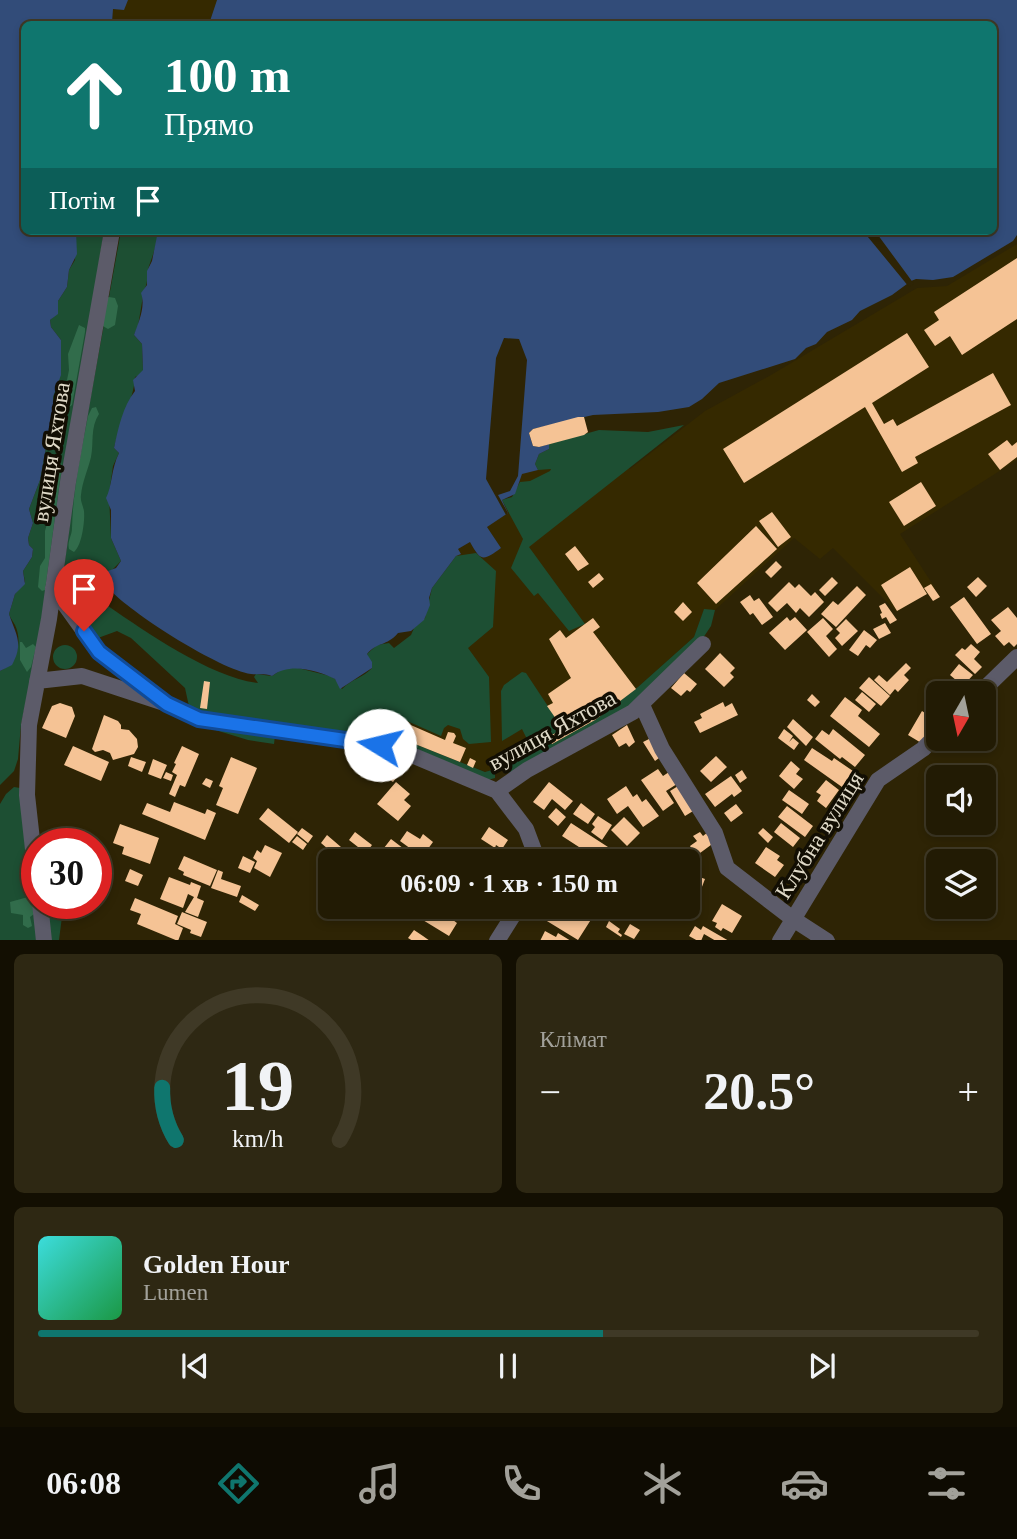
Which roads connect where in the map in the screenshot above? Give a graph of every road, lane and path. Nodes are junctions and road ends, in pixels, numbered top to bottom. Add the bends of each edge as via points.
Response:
1 (111, 235) edge
2 (53, 588) junction
3 (703, 644) dead end
4 (1017, 657) edge
5 (37, 681) junction
6 (993, 681) edge
7 (167, 704) junction
8 (642, 705) junction
9 (926, 745) edge
10 (497, 791) junction
11 (29, 828) edge
12 (534, 849) edge
13 (42, 919) edge
14 (511, 919) edge
15 (793, 919) junction
16 (44, 940) edge
17 (497, 940) edge
18 (780, 940) edge
19 (827, 940) edge

1 - 2 street, вулиця Яхтова
2 - 5 street, вулиця Яхтова
2 - 7 street via 99,652
3 - 8 street, вулиця Яхтова
4 - 6 street
5 - 7 street, вулиця Яхтова via 82,676
5 - 11 street, вулиця Яхтова via 26,777
7 - 10 street, вулиця Яхтова via 199,719 380,745
8 - 10 street, вулиця Яхтова
8 - 15 street via 662,749 715,833 727,868
9 - 15 street, Клубна вулиця via 878,780
10 - 12 street via 526,829
13 - 16 street
14 - 17 street
15 - 18 street, Клубна вулиця
15 - 19 street

